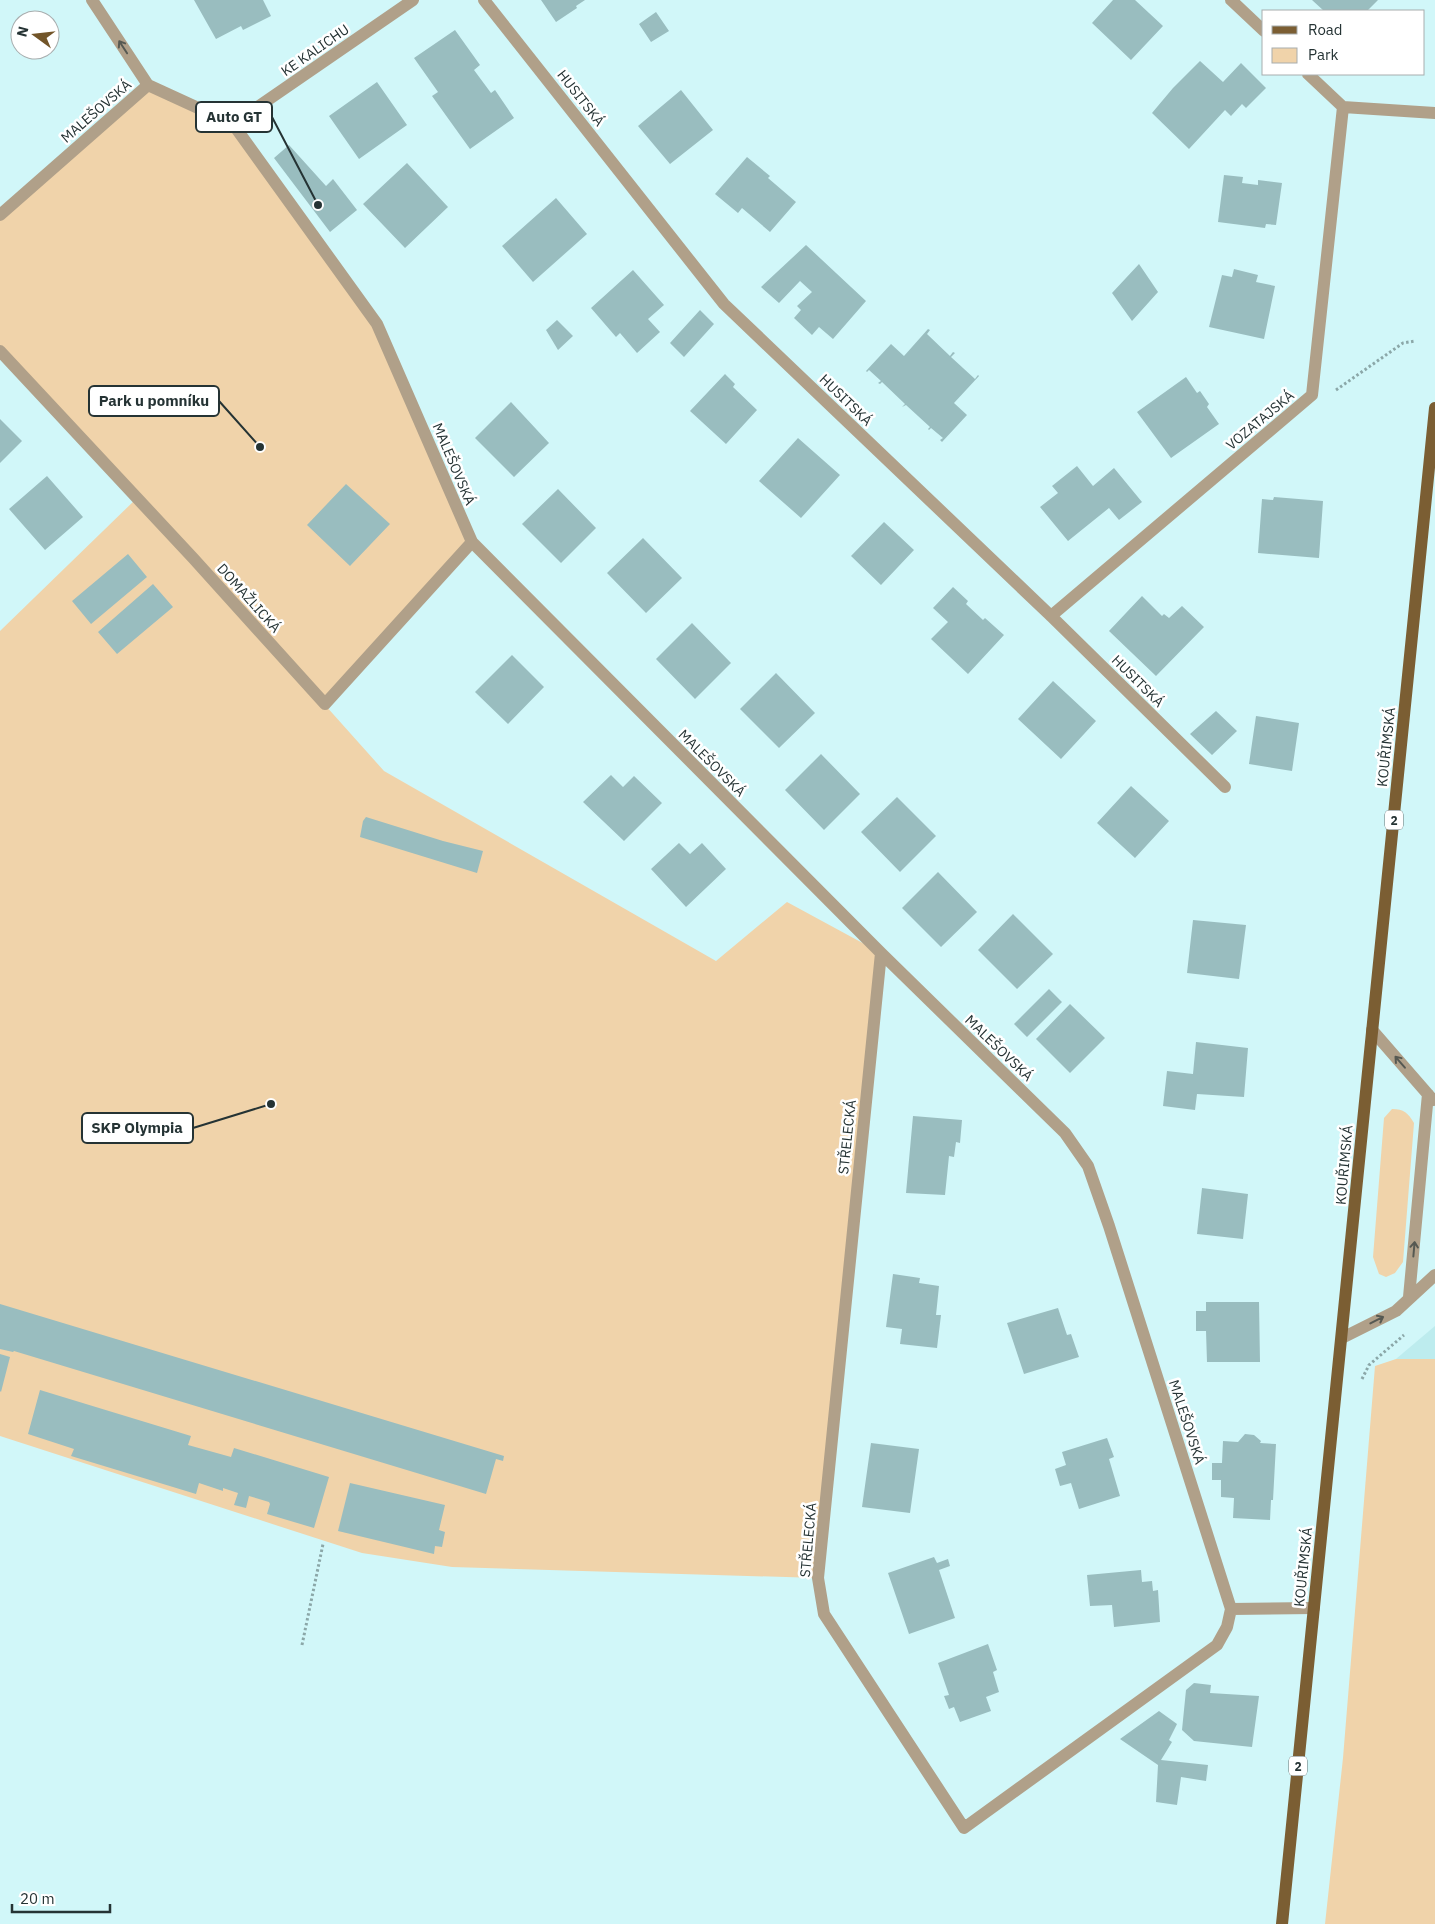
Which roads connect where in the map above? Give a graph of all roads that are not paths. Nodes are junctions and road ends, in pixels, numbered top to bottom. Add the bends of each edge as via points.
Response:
1 (92, 0) edge
2 (413, 0) edge
3 (484, 0) edge
4 (1231, 0) edge
5 (1262, 29) edge
6 (1309, 75) edge
7 (148, 85) junction
8 (1343, 107) junction
9 (1435, 113) edge
10 (233, 124) junction
11 (0, 215) edge
12 (0, 351) edge
13 (1435, 408) edge
14 (472, 542) junction
15 (1051, 616) junction
16 (1225, 787) dead end
17 (881, 953) junction
18 (1372, 1030) junction
19 (1432, 1098) edge
20 (1435, 1275) edge
21 (1409, 1297) junction
22 (1342, 1338) junction
23 (1314, 1608) junction
24 (1231, 1609) junction
25 (1282, 1924) edge

7 -> 1 street
2 - 10 street, KE KALICHU
3 - 15 street, HUSITSKÁ via 724,304
4 - 5 street
6 - 8 street
7 - 10 street, MALEŠOVSKÁ
7 - 11 street, MALEŠOVSKÁ
8 - 9 street
8 - 15 street, VOZATAJSKÁ via 1312,395
10 - 14 street, MALEŠOVSKÁ via 377,324
12 - 14 street, DOMAŽLICKÁ via 325,704
13 - 18 main road, KOUŘIMSKÁ / 2
14 - 17 street, MALEŠOVSKÁ
15 - 16 street, HUSITSKÁ
17 - 24 street, MALEŠOVSKÁ via 1065,1133 1088,1166
17 - 24 street, STŘELECKÁ via 818,1578 824,1614 964,1828 1217,1645 1228,1627
19 -> 18 street
18 - 22 main road, KOUŘIMSKÁ / 2
21 -> 19 street
20 - 21 street
22 -> 21 street via 1396,1311
22 - 23 main road, KOUŘIMSKÁ / 2
23 - 24 street
23 - 25 main road, KOUŘIMSKÁ / 2

